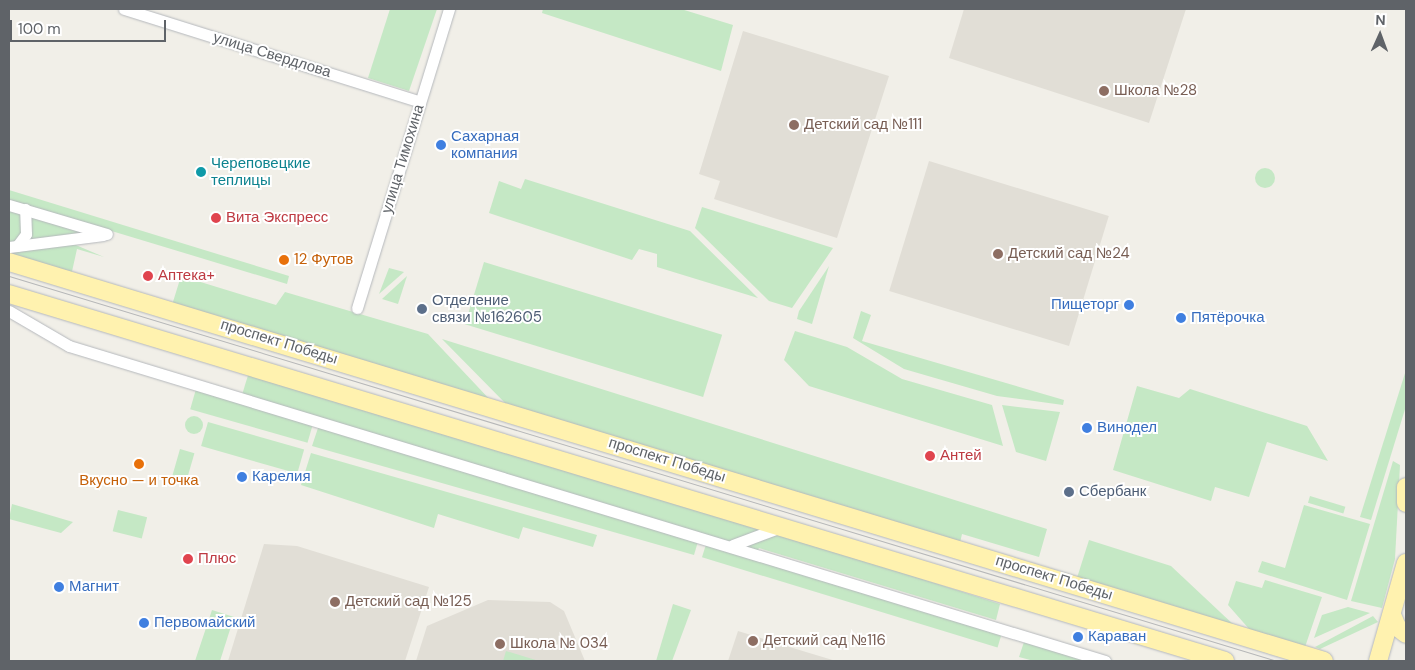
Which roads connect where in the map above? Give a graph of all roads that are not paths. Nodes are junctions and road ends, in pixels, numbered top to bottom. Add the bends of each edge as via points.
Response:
1 (124, 9) edge
2 (449, 9) edge
3 (420, 102) junction
4 (9, 205) edge
5 (25, 209) junction
6 (13, 246) edge
7 (9, 262) edge
8 (9, 294) edge
9 (357, 308) dead end
10 (9, 311) edge
11 (1406, 488) edge
12 (1406, 503) edge
13 (785, 525) junction
14 (733, 545) junction
15 (1406, 563) edge
16 (1392, 615) junction
17 (1406, 634) edge
18 (1105, 661) edge
19 (1225, 661) edge
20 (1324, 661) edge
21 (1378, 661) edge

1 - 3 street, улица Свердлова
2 - 3 street, улица Тимохина
3 - 9 street, улица Тимохина
4 - 5 street
5 - 6 street via 26,234
5 - 6 street via 107,234
7 - 20 main road, проспект Победы
8 - 13 main road, проспект Победы
10 - 14 street via 69,346
11 - 12 main road
13 - 14 street
13 - 19 main road, проспект Победы
14 - 18 street
15 - 16 main road
16 - 17 main road
16 - 21 main road

